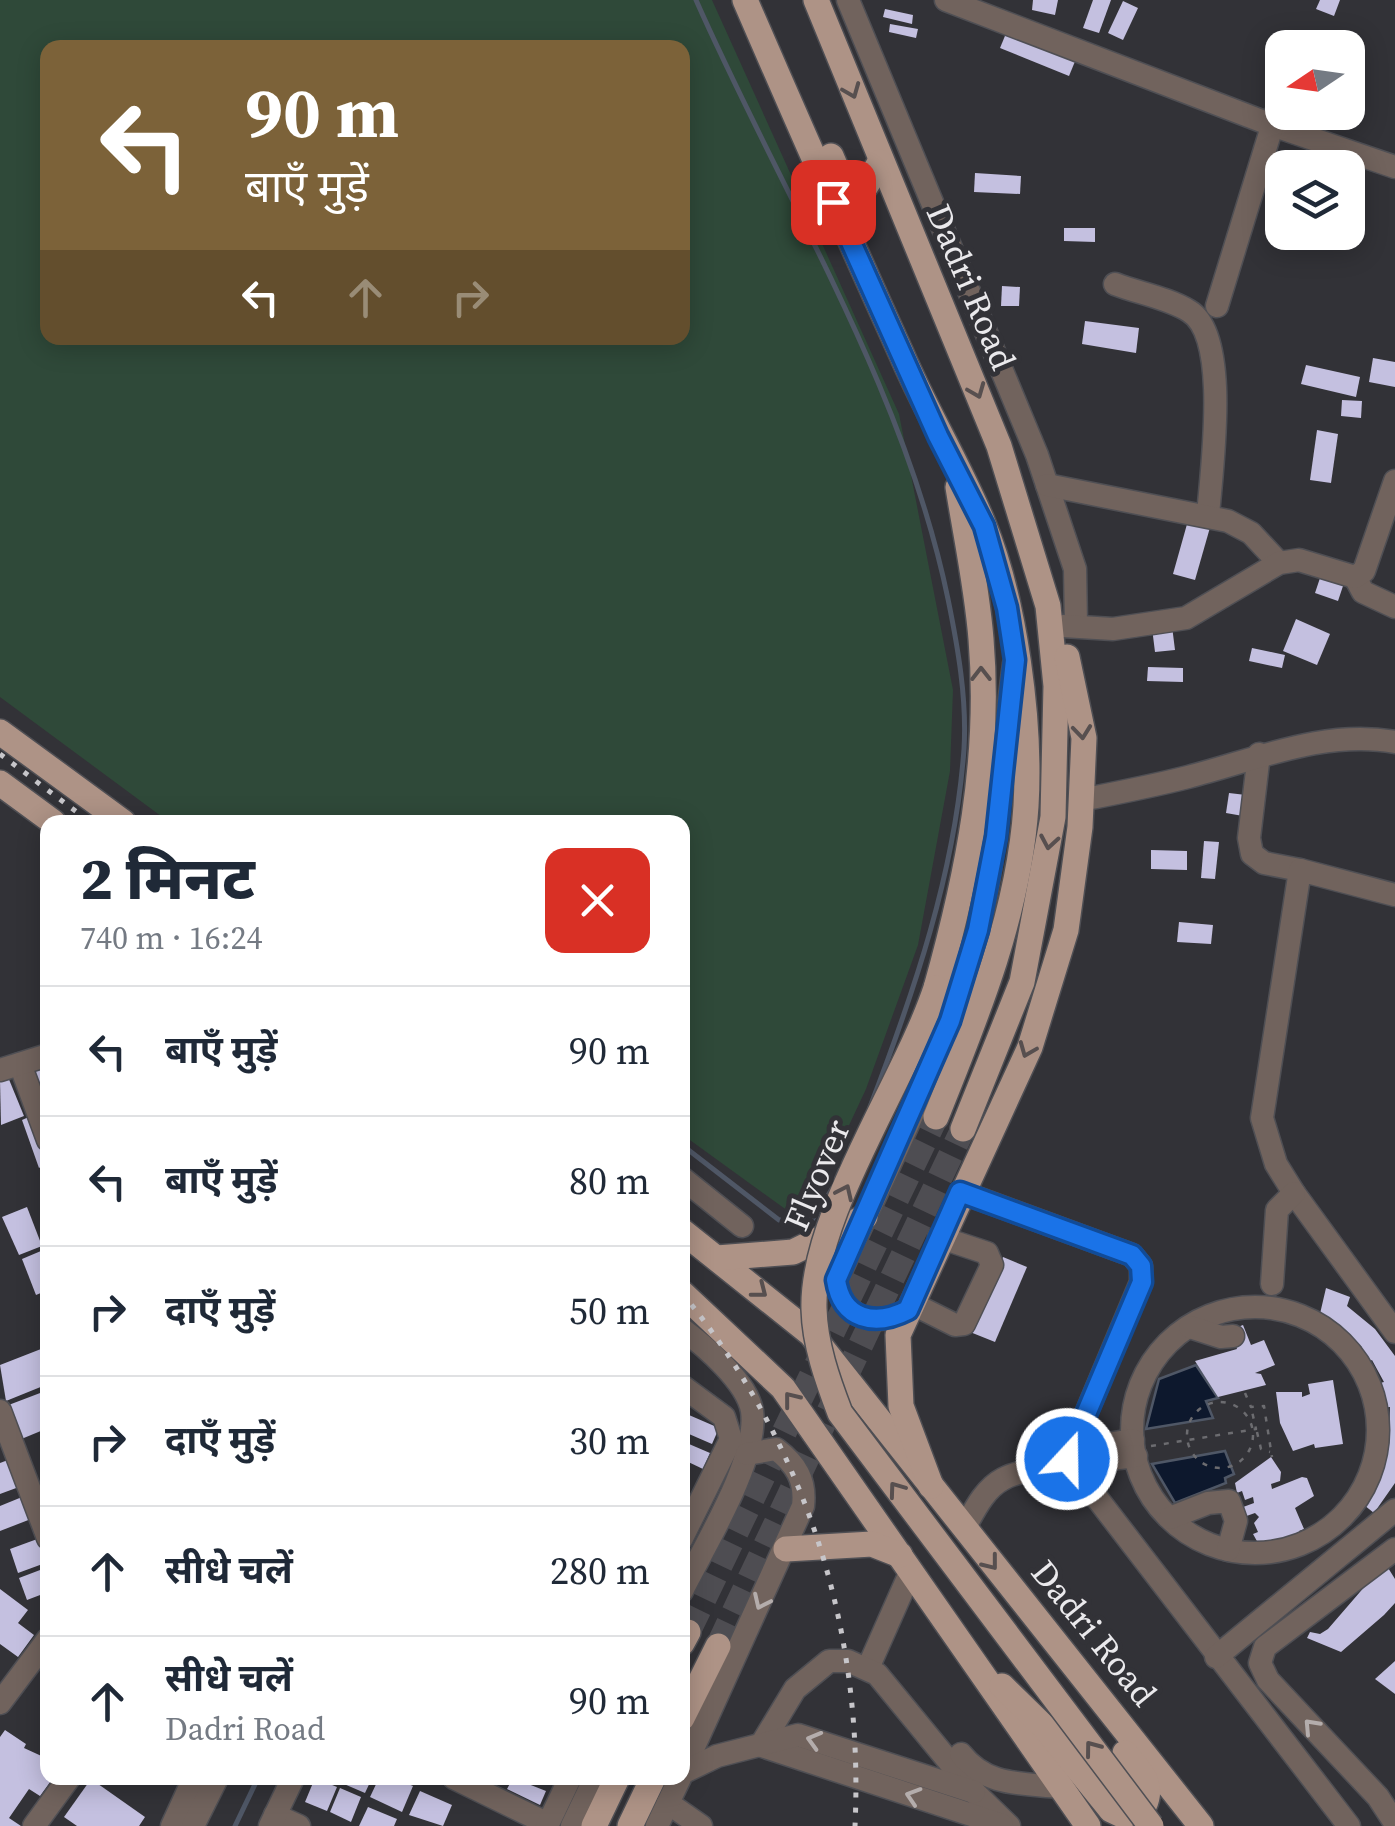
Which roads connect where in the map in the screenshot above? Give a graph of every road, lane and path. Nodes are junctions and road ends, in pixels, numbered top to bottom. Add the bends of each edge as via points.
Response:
1 (746, 0) edge
2 (816, 0) edge
3 (848, 0) edge
4 (946, 0) edge
5 (997, 9) edge
6 (786, 95) junction
7 (1265, 122) edge
8 (1270, 130) edge
9 (1287, 130) edge
10 (880, 162) junction
11 (1395, 166) edge
12 (1115, 284) dead end
13 (1217, 306) dead end
14 (954, 462) junction
15 (1395, 481) edge
16 (1047, 485) junction
17 (1208, 516) junction
18 (1279, 563) junction
19 (1355, 577) junction
20 (1395, 607) edge
21 (1061, 619) junction
22 (1015, 660) junction
23 (0, 732) edge
24 (1395, 742) edge
25 (1259, 754) junction
26 (0, 783) edge
27 (1081, 800) junction
28 (43, 815) edge
29 (114, 815) edge
30 (1300, 870) junction
31 (1395, 895) edge
32 (40, 1057) edge
33 (10, 1067) edge
34 (936, 1117) tunnel mouth
35 (40, 1125) edge
36 (963, 1129) tunnel mouth
37 (690, 1184) edge
38 (960, 1192) junction
39 (1294, 1193) junction
40 (864, 1217) junction
41 (742, 1226) dead end
42 (690, 1237) edge
43 (939, 1238) junction
44 (717, 1258) junction
45 (1272, 1284) dead end
46 (690, 1300) edge
47 (910, 1306) junction
48 (1259, 1308) junction
49 (1190, 1327) junction
50 (1395, 1332) edge
51 (690, 1337) edge
52 (690, 1392) edge
53 (1245, 1393) dead end
54 (1251, 1407) junction
55 (0, 1411) edge
56 (1255, 1430) junction
57 (1188, 1440) junction
58 (1134, 1448) junction
59 (747, 1454) junction
60 (1069, 1459) junction
61 (931, 1486) junction
62 (1395, 1510) edge
63 (40, 1517) edge
64 (1170, 1518) junction
65 (690, 1522) edge
66 (964, 1529) junction
67 (786, 1549) junction
68 (1395, 1549) edge
69 (1228, 1550) junction
70 (905, 1563) junction
71 (690, 1574) edge
72 (718, 1646) tunnel mouth
73 (40, 1650) edge
74 (967, 1651) junction
75 (1216, 1657) junction
76 (868, 1668) junction
77 (898, 1672) dead end
78 (1086, 1683) junction
79 (690, 1702) edge
80 (0, 1703) edge
81 (761, 1745) junction
82 (690, 1758) edge
83 (1353, 1770) junction
84 (690, 1771) edge
85 (64, 1785) edge
86 (191, 1785) edge
87 (212, 1785) edge
88 (290, 1785) edge
89 (567, 1785) edge
90 (592, 1785) edge
91 (614, 1785) edge
92 (650, 1785) edge
93 (677, 1785) edge
94 (1059, 1786) junction
95 (500, 1788) edge
96 (974, 1792) junction
97 (1378, 1796) junction
98 (1326, 1797) junction
99 (668, 1803) junction
100 (273, 1820) edge
101 (1395, 1822) edge
102 (1348, 1824) edge
103 (548, 1825) edge
104 (34, 1826) edge
105 (172, 1826) edge
106 (192, 1826) edge
107 (299, 1826) edge
108 (572, 1826) edge
109 (594, 1826) edge
110 (630, 1826) edge
111 (657, 1826) edge
112 (701, 1826) edge
113 (1007, 1826) edge
114 (1088, 1826) edge
115 (1151, 1826) edge
116 (1201, 1826) edge

1 - 6 main road
2 -> 10 main road, Dadri Road
3 - 16 street
4 - 5 street
5 - 7 street
6 - 10 main road via 818,132 842,184 851,190 866,186
6 - 14 main road
8 - 13 street
9 - 11 street
10 -> 21 main road, Dadri Road via 999,446
12 - 17 street via 1190,311 1206,333 1214,392
14 - 22 main road via 984,526
115 -> 14 main road, Flyover, bridge via 840,1413 822,1367 816,1268 922,1028 972,841 981,778 981,640
15 - 19 street via 1364,571
16 - 17 street
16 - 21 street via 1075,569
17 - 18 street via 1251,533
18 - 19 street via 1299,560
18 - 21 street via 1186,618 1113,629
19 - 20 street via 1363,592
21 -> 27 main road via 1084,738
21 -> 36 main road via 1054,816 1022,982
22 - 34 main road via 1026,807 984,996
22 - 40 street via 996,837 978,930 950,1021
23 - 29 main road
24 - 25 street via 1331,741
25 - 27 street via 1190,777
25 - 30 street via 1252,854
26 - 28 main road
27 -> 38 main road via 1066,930 1030,1047
30 - 31 street
30 - 39 street via 1262,1118 1276,1164
32 - 33 street
33 - 35 street
37 - 41 street
38 - 43 main road
38 - 60 street via 1132,1255 1141,1266 1142,1282
39 - 45 street via 1277,1210
39 - 50 street
40 - 44 main road via 793,1252
40 - 47 street via 836,1280 840,1300 856,1316 877,1321
42 - 44 main road
43 - 47 main road
43 - 47 street via 987,1253 992,1265 964,1324
44 -> 61 main road via 811,1334
70 -> 46 main road via 783,1388
47 - 61 main road via 898,1335 897,1384
48 - 49 street via 1214,1311
48 - 49 street via 1239,1334 1221,1337
48 - 69 street via 1316,1322 1361,1364 1372,1394 1371,1479 1345,1518 1292,1550
49 - 58 street via 1141,1381
51 - 59 street via 742,1389 752,1412
52 - 65 street via 724,1417 731,1439
53 - 54 path
54 - 56 path
54 - 56 path via 1264,1406 1272,1455 1261,1450
55 - 63 street
56 - 57 path
56 - 57 path via 1237,1463 1212,1467
56 - 57 path via 1240,1408 1215,1402 1203,1406 1188,1427
57 - 58 path
58 - 60 street
58 - 64 street via 1155,1502
59 - 67 street via 776,1448 802,1480 804,1506
59 - 71 street
60 - 66 street via 1002,1479 982,1497
60 - 75 street
61 - 66 main road, Dadri Road
62 - 75 street
64 - 69 street via 1208,1546
64 - 69 street via 1229,1502 1236,1521
66 -> 78 main road, Dadri Road
67 - 70 main road via 872,1544
67 -> 82 street
83 -> 68 street via 1260,1664 1265,1647
70 - 74 main road
70 - 76 street
72 - 79 main road
73 - 80 street
74 - 78 main road via 1045,1728 1110,1810 1132,1814 1144,1806 1148,1784 1088,1707
74 - 94 main road
75 - 98 street
76 - 81 street via 840,1659 820,1666 782,1704
76 - 96 street via 897,1694
77 - 94 street via 981,1776
78 - 116 main road, Dadri Road
81 - 84 street
96 -> 81 street via 798,1735
113 -> 81 street
83 - 97 street
83 - 98 street
85 - 104 street
86 - 105 street
87 - 106 street
88 - 100 street
89 - 103 street
90 - 108 street
91 - 109 main road
92 - 110 main road
93 - 99 street
94 - 114 main road
95 - 103 street
96 - 113 street
97 - 101 street
97 - 102 street
98 - 102 street
99 - 111 street
99 - 112 street
100 - 107 street

